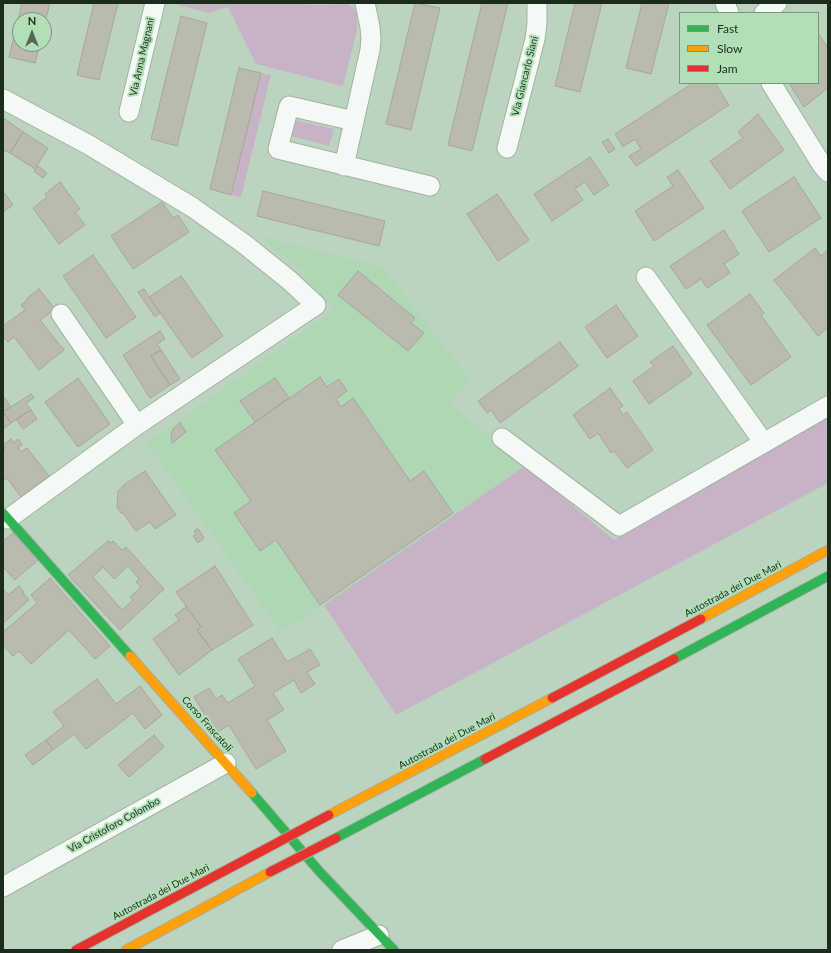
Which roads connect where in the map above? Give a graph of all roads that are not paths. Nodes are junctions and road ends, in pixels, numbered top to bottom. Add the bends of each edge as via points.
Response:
1 (155, 3) edge
2 (365, 3) edge
3 (537, 3) edge
4 (777, 3) edge
5 (765, 12) edge
6 (771, 84) edge
7 (3, 99) edge
8 (129, 112) dead end
9 (354, 121) junction
10 (507, 148) dead end
11 (344, 166) junction
12 (828, 172) edge
13 (430, 186) dead end
14 (646, 277) dead end
15 (60, 314) dead end
16 (828, 406) edge
17 (137, 425) junction
18 (502, 438) dead end
19 (764, 443) junction
20 (6, 516) edge
21 (828, 550) edge
22 (828, 576) edge
23 (226, 763) junction
24 (3, 887) edge
25 (379, 935) junction
26 (76, 950) edge
27 (126, 950) edge
28 (342, 950) edge
29 (394, 950) edge

1 - 8 street, Via Anna Magnani
2 - 9 street via 370,27 370,45
3 - 10 street, Via Giancarlo Siani via 538,23 535,39
4 - 5 street
6 - 12 street
7 - 17 street via 90,146 192,207 243,243 316,304
9 - 11 street
9 - 11 street via 289,106 278,150
11 - 13 street
14 - 19 street
15 - 17 street
16 - 19 street
17 - 20 street
18 - 19 street via 619,526
20 - 23 main road, Corso Frascatoli
21 - 26 main road, Autostrada dei Due Mari, bridge
22 - 27 main road, bridge
23 - 24 street, Via Cristoforo Colombo
23 - 25 main road, Corso Frascatoli via 319,871
25 - 28 street
25 - 29 main road, Corso Frascatoli

